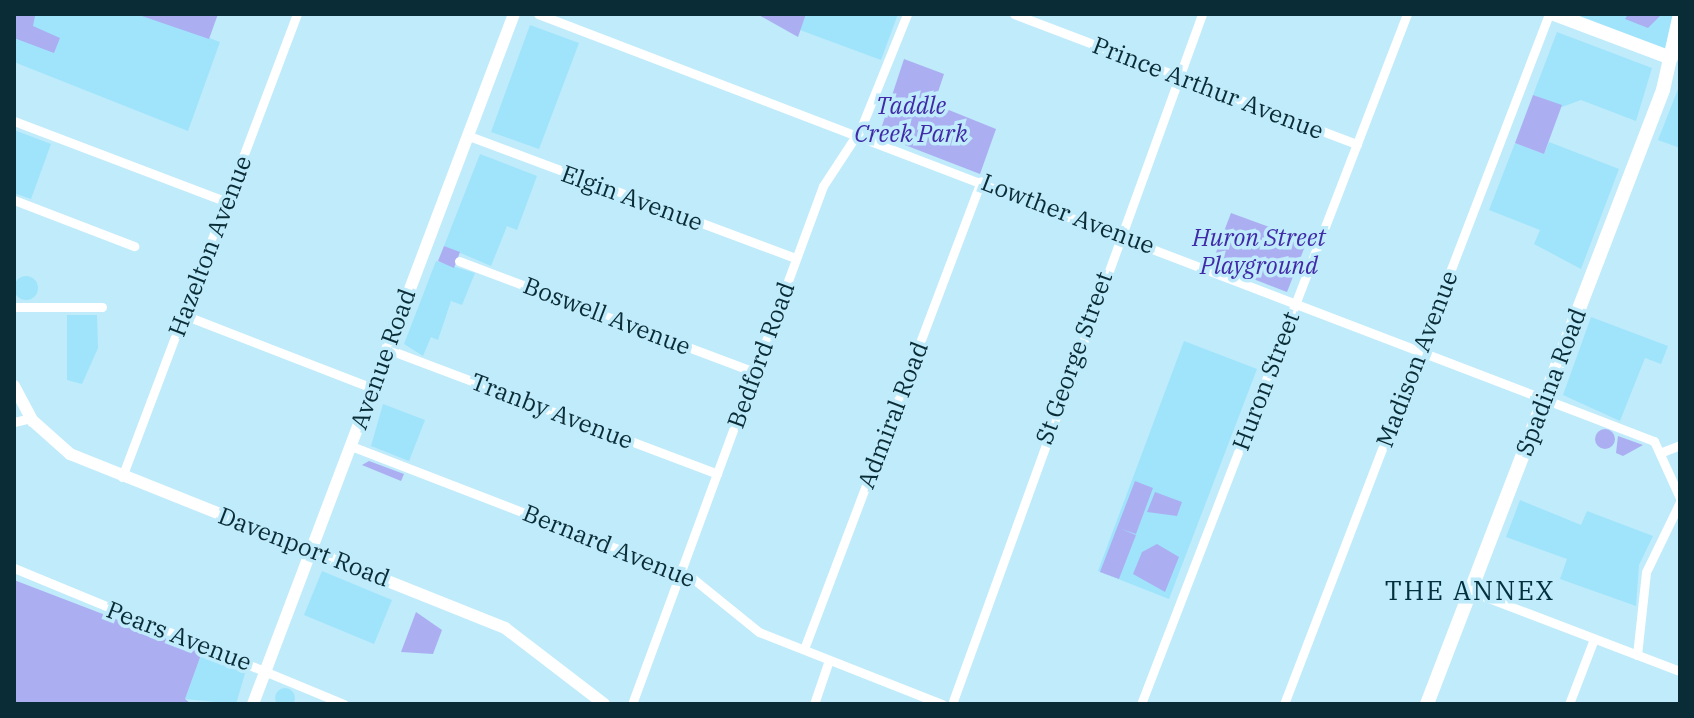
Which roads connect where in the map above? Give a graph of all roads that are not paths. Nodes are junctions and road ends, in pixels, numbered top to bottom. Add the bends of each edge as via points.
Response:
1 (297, 14) edge
2 (514, 14) edge
3 (538, 14) edge
4 (907, 14) edge
5 (1014, 14) edge
6 (1202, 14) edge
7 (1407, 14) edge
8 (1552, 14) edge
9 (1680, 14) edge
10 (1676, 60) edge
11 (1178, 77) junction
12 (14, 121) edge
13 (856, 135) junction
14 (469, 136) junction
15 (1357, 144) junction
16 (981, 181) junction
17 (14, 200) edge
18 (227, 202) junction
19 (1120, 234) junction
20 (134, 246) dead end
21 (796, 258) junction
22 (459, 261) dead end
23 (1297, 302) junction
24 (14, 307) edge
25 (102, 307) dead end
26 (184, 315) junction
27 (387, 349) junction
28 (1421, 349) junction
29 (754, 372) junction
30 (14, 386) edge
31 (372, 388) junction
32 (1544, 399) junction
33 (16, 400) edge
34 (32, 418) junction
35 (14, 422) edge
36 (1680, 445) edge
37 (351, 446) junction
38 (1662, 452) junction
39 (717, 474) junction
40 (122, 477) junction
41 (1680, 500) edge
42 (312, 548) junction
43 (14, 568) edge
44 (680, 573) junction
45 (1470, 591) junction
46 (1594, 639) junction
47 (804, 649) junction
48 (1637, 655) junction
49 (829, 660) junction
50 (266, 670) junction
51 (1680, 671) edge
52 (253, 704) edge
53 (344, 704) edge
54 (604, 704) edge
55 (632, 704) edge
56 (814, 704) edge
57 (942, 704) edge
58 (952, 704) edge
59 (1141, 704) edge
60 (1284, 704) edge
61 (1427, 704) edge
62 (1569, 704) edge

1 - 18 street, Hazelton Avenue
2 - 14 main road, Avenue Road
3 - 13 street, Lowther Avenue
4 - 13 street, Bedford Road
5 - 11 street, Prince Arthur Avenue
6 - 11 street, St George Street
7 - 15 street, Huron Street
8 - 10 main road
8 - 28 street, Madison Avenue
9 - 10 main road, Spadina Road
10 - 32 main road, Spadina Road
11 - 15 street, Prince Arthur Avenue
11 - 19 street, St George Street
12 - 18 street
13 - 16 street, Lowther Avenue
13 - 21 street, Bedford Road via 823,186
14 - 21 street, Elgin Avenue
14 - 27 main road, Avenue Road
15 - 23 street, Huron Street
16 - 19 street, Lowther Avenue
16 - 47 street, Admiral Road
17 - 20 street
18 - 26 street, Hazelton Avenue
19 - 23 street, Lowther Avenue
19 - 58 street, St George Street
21 - 29 street, Bedford Road
22 - 29 street, Boswell Avenue
23 - 28 street, Lowther Avenue
23 - 59 street, Huron Street
24 - 25 street
26 - 31 street
26 - 40 street, Hazelton Avenue
27 - 31 main road, Avenue Road
27 - 39 street, Tranby Avenue
28 - 32 street, Lowther Avenue
28 - 60 street, Madison Avenue
29 - 39 street, Bedford Road
30 - 33 main road, Davenport Road
31 - 37 main road, Avenue Road
32 - 38 street, Lowther Avenue via 1654,441
32 - 45 main road, Spadina Road
33 - 34 main road, Davenport Road
34 - 35 street
34 - 40 main road, Davenport Road via 70,454
36 - 38 street
37 - 42 main road, Avenue Road
37 - 44 street, Bernard Avenue
38 - 41 street
39 - 44 street, Bedford Road
40 - 42 main road, Davenport Road
41 - 48 street via 1646,572
42 - 50 main road, Avenue Road
42 - 54 main road, Davenport Road via 505,628
43 - 50 street, Pears Avenue
44 - 47 street, Bernard Avenue via 712,589 753,629
44 - 55 street, Bedford Road
45 - 46 street
45 - 61 main road, Spadina Road
46 - 48 street
46 - 62 street
47 - 49 street, Bernard Avenue
48 - 51 street
49 - 56 street
49 - 57 street, Bernard Avenue
50 - 52 main road, Avenue Road
50 - 53 street, Pears Avenue

